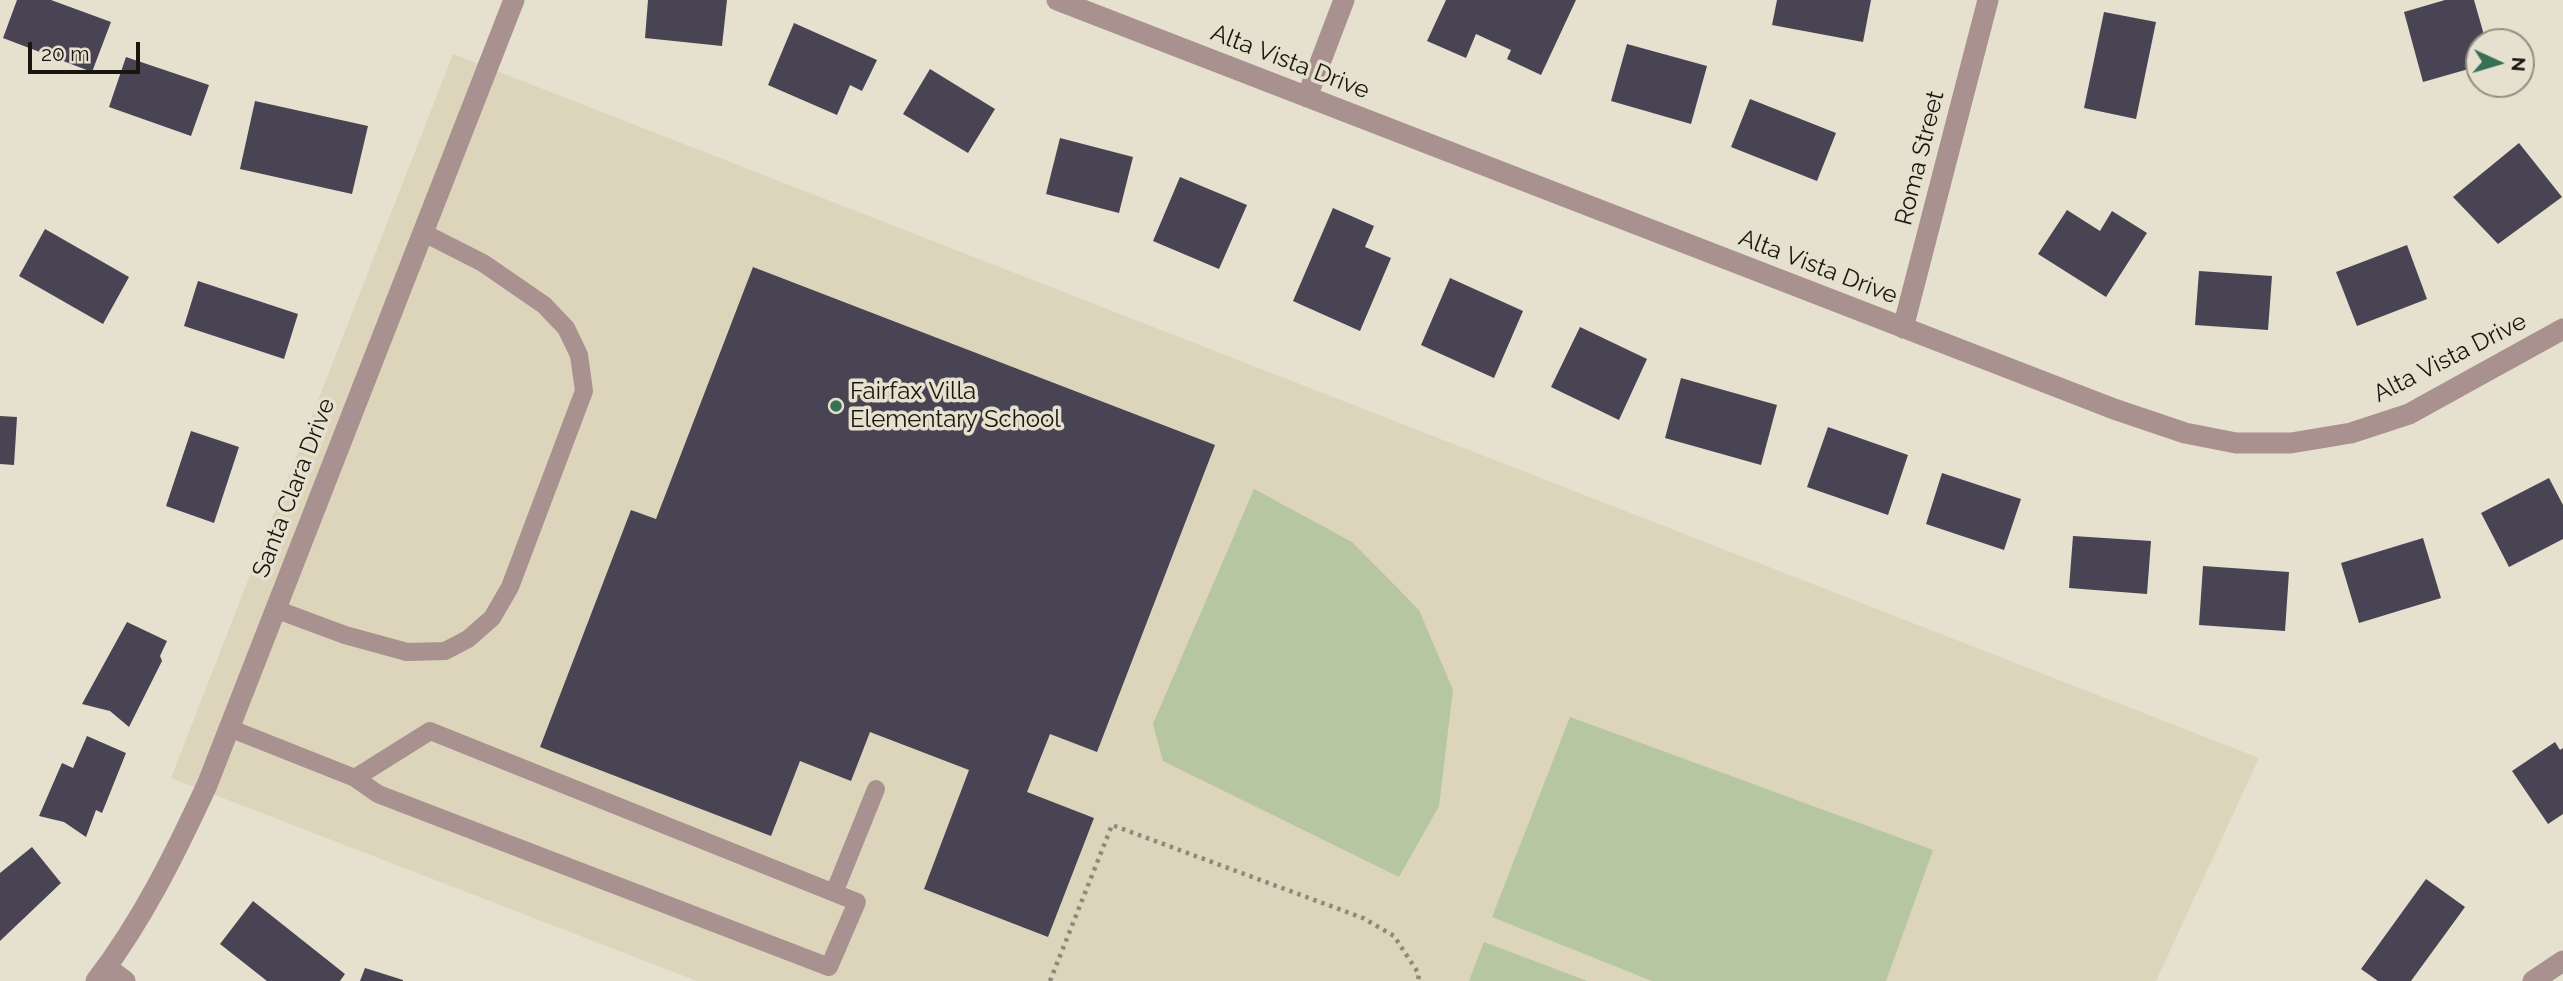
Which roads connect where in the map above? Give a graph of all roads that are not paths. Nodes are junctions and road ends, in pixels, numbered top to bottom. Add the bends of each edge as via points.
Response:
1 (514, 0) edge
2 (1057, 0) edge
3 (1344, 0) edge
4 (1988, 0) edge
5 (1307, 97) junction
6 (422, 232) junction
7 (1903, 328) junction
8 (2563, 329) edge
9 (275, 609) junction
10 (229, 728) junction
11 (355, 778) junction
12 (876, 789) dead end
13 (834, 893) junction
14 (2563, 961) edge
15 (101, 974) edge
16 (125, 981) edge
17 (2533, 981) edge

1 - 6 street, Santa Clara Drive
2 - 5 street, Alta Vista Drive
3 - 5 street
4 - 7 street, Roma Street
5 - 7 street, Alta Vista Drive
6 - 9 street, Santa Clara Drive
6 - 9 lane via 483,263 544,305 566,328 579,355 584,391 510,587 492,618 445,651 407,652
7 - 8 street, Alta Vista Drive via 2114,409 2185,433 2236,443 2291,443 2351,433 2409,414
9 - 10 street, Santa Clara Drive
10 - 11 lane
10 - 15 street, Santa Clara Drive via 176,852 147,906
11 - 13 lane via 430,731
11 - 13 lane via 378,794 829,967 856,902
12 - 13 lane
14 - 17 street
15 - 16 street

